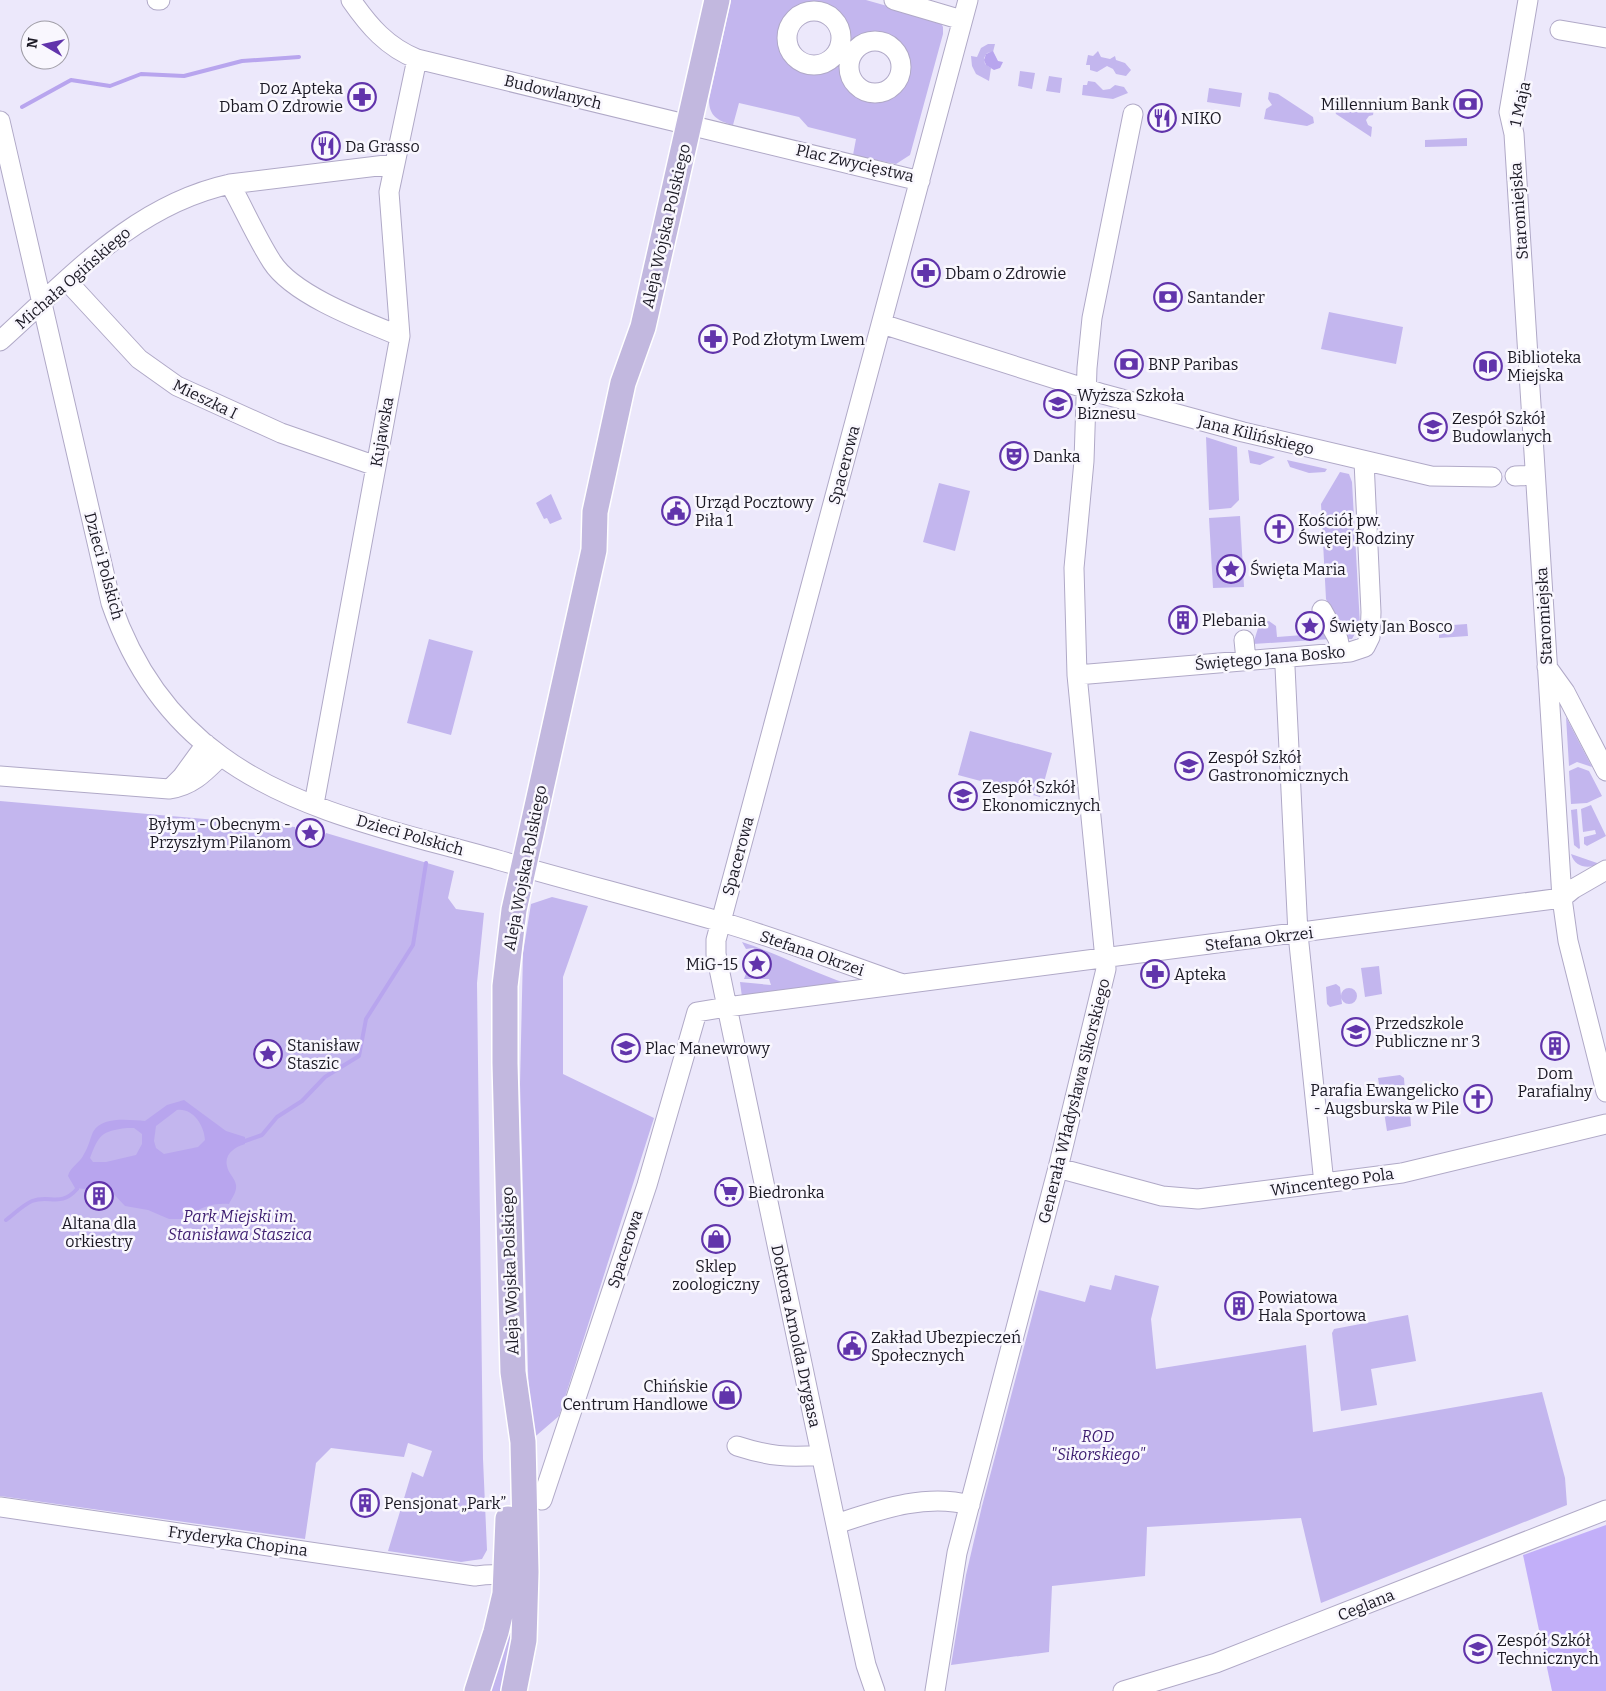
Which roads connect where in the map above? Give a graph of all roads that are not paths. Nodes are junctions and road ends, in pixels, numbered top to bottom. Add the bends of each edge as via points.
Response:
1 (351, 0) edge
2 (717, 0) edge
3 (894, 0) edge
4 (968, 0) edge
5 (1528, 0) edge
6 (1540, 0) edge
7 (962, 20) junction
8 (1560, 30) dead end
9 (1606, 38) edge
10 (417, 59) junction
11 (1132, 114) dead end
12 (0, 121) edge
13 (689, 124) junction
14 (1514, 134) junction
15 (394, 164) junction
16 (920, 181) junction
17 (230, 184) junction
18 (34, 273) junction
19 (67, 281) junction
20 (42, 304) junction
21 (882, 324) junction
22 (18, 325) junction
23 (47, 328) junction
24 (400, 336) junction
25 (0, 341) edge
26 (1086, 388) junction
27 (1364, 461) junction
28 (376, 466) junction
29 (1536, 475) junction
30 (1516, 476) dead end
31 (1492, 477) dead end
32 (1322, 610) dead end
33 (1244, 640) dead end
34 (1341, 652) junction
35 (1246, 660) junction
36 (1285, 667) dead end
37 (1546, 667) junction
38 (1076, 674) junction
39 (206, 744) junction
40 (220, 756) junction
41 (1606, 771) edge
42 (0, 776) edge
43 (169, 789) junction
44 (314, 804) junction
45 (523, 867) junction
46 (1606, 870) edge
47 (1562, 898) junction
48 (721, 922) junction
49 (1298, 934) junction
50 (1107, 958) junction
51 (904, 985) junction
52 (728, 1007) junction
53 (1606, 1092) edge
54 (1606, 1124) edge
55 (1058, 1168) junction
56 (1323, 1174) dead end
57 (513, 1372) junction
58 (737, 1446) dead end
59 (821, 1455) junction
60 (542, 1500) dead end
61 (970, 1505) junction
62 (0, 1507) edge
63 (1606, 1510) edge
64 (836, 1524) junction
65 (475, 1576) junction
66 (507, 1576) junction
67 (514, 1605) junction
68 (866, 1665) junction
69 (477, 1691) edge
70 (514, 1691) edge
71 (869, 1691) edge
72 (876, 1691) edge
73 (935, 1691) edge
74 (1123, 1691) edge

1 - 10 street, Budowlanych via 384,40
2 - 13 main road, Aleja Wojska Polskiego
3 - 7 street
4 - 7 street, Plac Zwycięstwa
5 - 14 street, 1 Maja via 1510,97 1509,112
6 - 14 street, 1 Maja
7 - 16 street, Plac Zwycięstwa
8 - 9 street
10 - 13 street, Budowlanych
10 - 15 street, Kujawska
11 - 26 street, Generała Władysława Sikorskiego via 1095,296
12 - 18 street, Dzieci Polskich
13 - 16 street, Plac Zwycięstwa
13 - 45 main road, Aleja Wojska Polskiego via 643,327 638,386 626,441 609,514 594,550
14 - 29 street, Staromiejska
15 - 17 street, Michała Ogińskiego
15 - 24 street, Kujawska via 389,192
16 - 21 street, Spacerowa
17 - 19 street, Michała Ogińskiego via 209,188 142,220 117,236
17 - 24 street via 272,262 283,275 309,294
18 - 19 street
18 - 20 street, Dzieci Polskich
19 - 20 street, Michała Ogińskiego
19 - 28 street, Mieszka I via 139,359 177,386 281,433
20 - 22 street, Michała Ogińskiego
20 - 23 street, Dzieci Polskich
21 - 26 street, Jana Kilińskiego
21 - 48 street, Spacerowa
22 - 23 street
22 - 25 street, Michała Ogińskiego
23 - 39 street, Dzieci Polskich via 99,558 116,616 132,654 149,682 174,714
24 - 28 street, Kujawska
26 - 27 street, Jana Kilińskiego via 1211,424
26 - 38 street, Generała Władysława Sikorskiego via 1084,462 1074,568
27 - 31 street, Jana Kilińskiego via 1437,477
27 - 34 street, Świętego Jana Bosko via 1370,637 1360,651
28 - 44 street, Kujawska
29 - 30 street
29 - 37 street, Staromiejska
32 - 34 street via 1338,639
33 - 35 street
34 - 35 street, Świętego Jana Bosko
35 - 38 street, Świętego Jana Bosko
36 - 49 street
37 - 41 street via 1565,692
37 - 47 street, Staromiejska
38 - 50 street, Generała Władysława Sikorskiego
39 - 40 street, Dzieci Polskich
39 - 43 street
40 - 43 street via 193,782
40 - 44 street, Dzieci Polskich via 255,778
42 - 43 street
44 - 45 street, Dzieci Polskich via 357,820
45 - 48 street, Dzieci Polskich
45 - 57 main road, Aleja Wojska Polskiego via 505,986
46 - 47 street, Stefana Okrzei via 1573,888
47 - 49 street, Stefana Okrzei
47 - 53 street, Staromiejska via 1568,941
48 - 51 street, Stefana Okrzei
48 - 52 street, Spacerowa via 716,954
49 - 50 street, Stefana Okrzei
49 - 56 street
50 - 51 street, Stefana Okrzei
50 - 55 street, Generała Władysława Sikorskiego via 1104,983
51 - 52 street, Stefana Okrzei
52 - 59 street, Doktora Arnolda Drygasa
52 - 60 street, Spacerowa via 697,1012 646,1185
54 - 55 street, Wincentego Pola via 1402,1173 1198,1199 1162,1196
55 - 61 street, Generała Władysława Sikorskiego
57 - 66 main road, Aleja Wojska Polskiego via 506,1444
57 - 67 main road, Aleja Wojska Polskiego via 523,1442
58 - 59 street via 765,1455 795,1458
59 - 64 street, Doktora Arnolda Drygasa
61 - 64 street via 925,1500
61 - 73 street, Generała Władysława Sikorskiego via 952,1576
62 - 65 street, Fryderyka Chopina
63 - 74 street, Ceglana via 1216,1663
64 - 68 street, Doktora Arnolda Drygasa
65 - 66 street, Fryderyka Chopina
65 - 67 street, Fryderyka Chopina
66 - 67 main road, Aleja Wojska Polskiego
67 - 69 main road, Aleja Wojska Polskiego
67 - 70 main road, Aleja Wojska Polskiego via 524,1640
68 - 71 street, Doktora Arnolda Drygasa
68 - 72 street, Doktora Arnolda Drygasa

